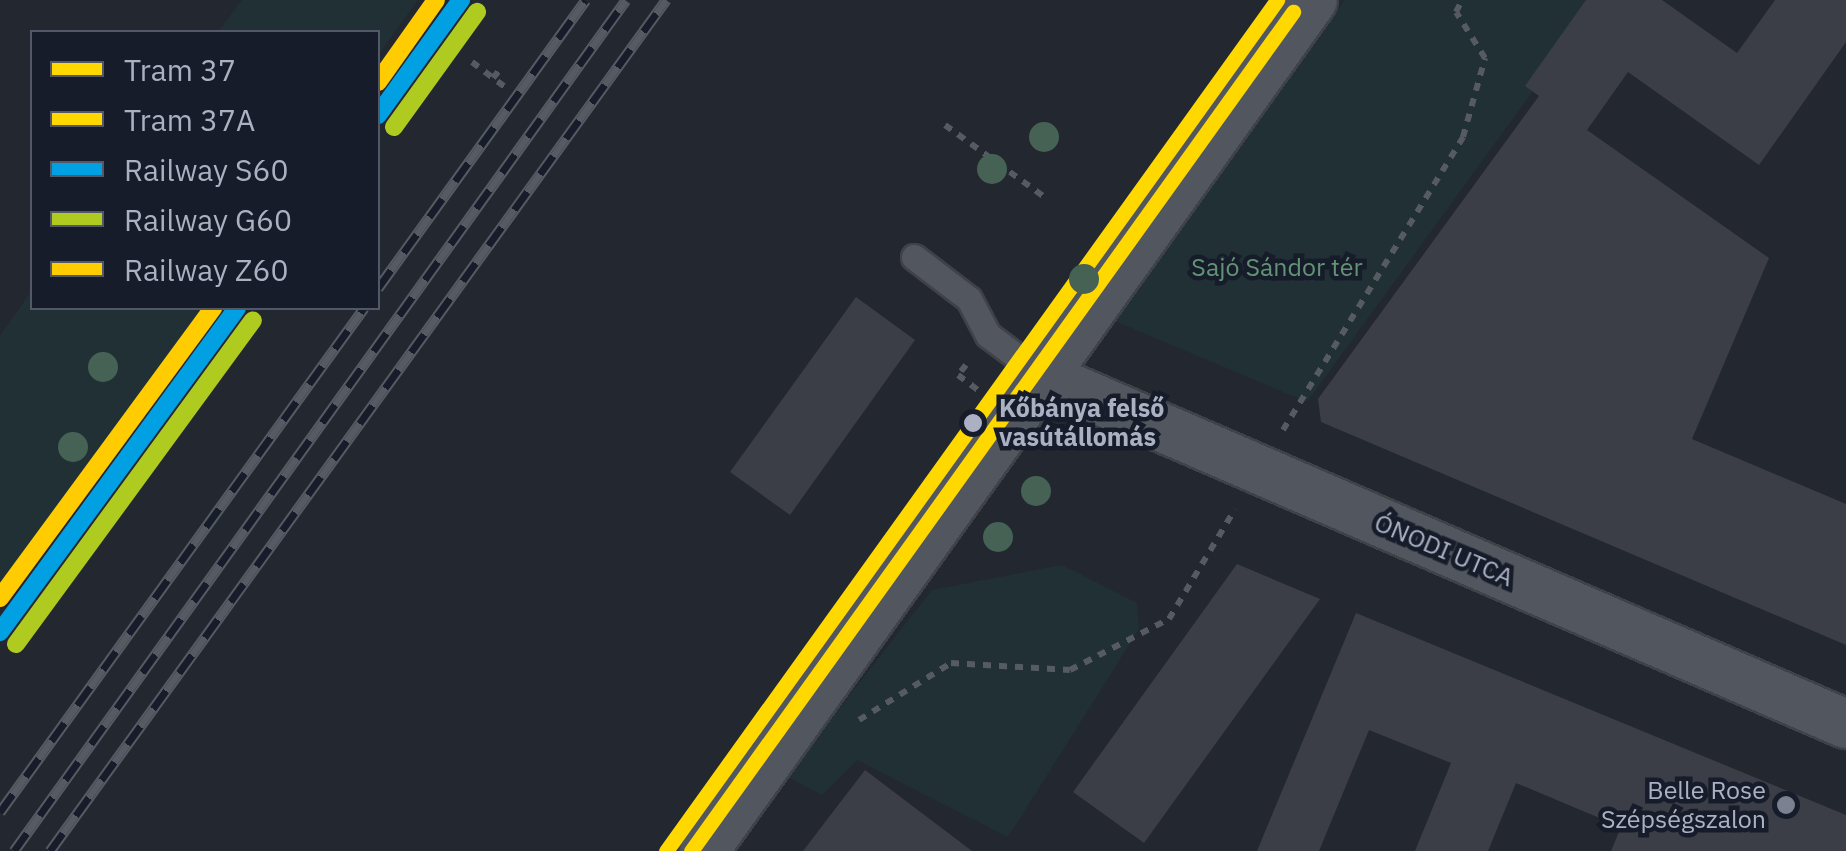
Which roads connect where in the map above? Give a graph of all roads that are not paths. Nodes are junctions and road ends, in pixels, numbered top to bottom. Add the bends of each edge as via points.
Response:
1 (1314, 0) edge
2 (914, 257) dead end
3 (1043, 376) junction
4 (1846, 724) edge
5 (704, 851) edge

1 - 3 street
2 - 3 lane via 969,299 988,335
3 - 4 street, ÓNODI UTCA
3 - 5 street

